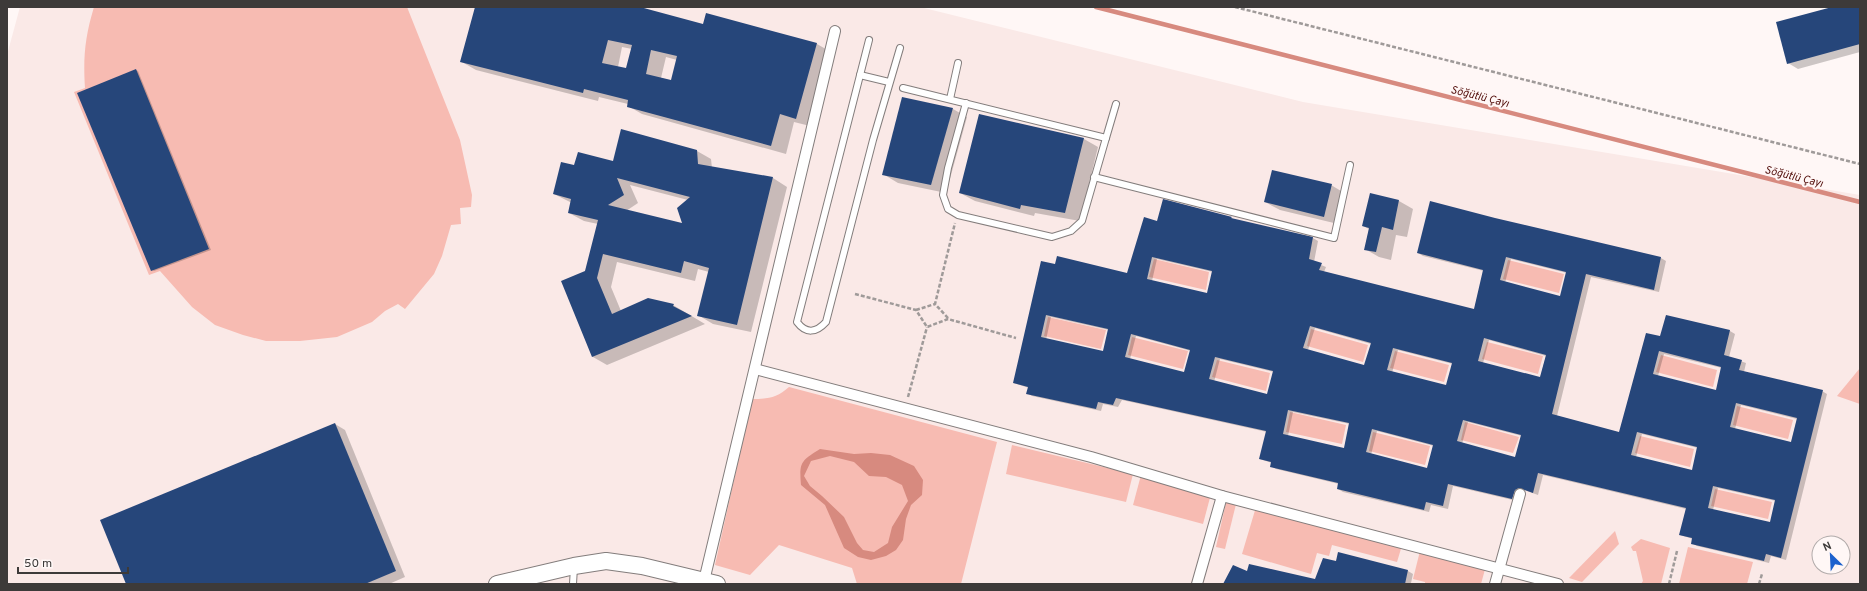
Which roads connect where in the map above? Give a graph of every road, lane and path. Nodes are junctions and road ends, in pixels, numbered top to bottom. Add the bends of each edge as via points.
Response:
1 (1235, 7) edge
2 (835, 31) dead end
3 (869, 40) dead end
4 (900, 48) dead end
5 (958, 63) dead end
6 (860, 75) junction
7 (889, 82) junction
8 (904, 88) dead end
9 (950, 99) junction
10 (966, 104) junction
11 (1116, 104) dead end
12 (1106, 138) junction
13 (1860, 164) edge
14 (1350, 165) dead end
15 (1094, 177) junction
16 (958, 215) junction
17 (856, 294) dead end
18 (934, 304) junction
19 (916, 310) junction
20 (948, 319) junction
21 (927, 327) junction
22 (1016, 338) dead end
23 (755, 369) junction
24 (905, 408) junction
25 (1520, 494) dead end
26 (1222, 496) junction
27 (1677, 551) dead end
28 (574, 566) junction
29 (1500, 569) junction
30 (1762, 574) dead end
31 (710, 582) edge
32 (497, 584) edge
33 (573, 584) edge
34 (1197, 584) edge
35 (1495, 584) edge
36 (1558, 584) edge
37 (1669, 584) edge
38 (1759, 584) edge

1 - 13 path
2 - 23 street
3 - 6 lane
4 - 7 lane
5 - 9 lane
6 - 7 lane
6 - 7 lane via 797,322 802,328 810,331 820,329 826,322
8 - 9 lane
9 - 10 lane
10 - 12 lane
10 - 16 lane via 943,195 948,209
11 - 12 lane
12 - 15 lane
14 - 15 lane via 1334,238
15 - 16 lane via 1082,220 1071,231 1052,237
16 - 18 path
17 - 19 path
18 - 19 path
18 - 20 path
19 - 21 path
20 - 21 path
20 - 22 path
21 - 24 path
23 - 24 street
23 - 31 street
24 - 26 street via 1092,457
25 - 29 street
26 - 29 street
26 - 34 street
27 - 37 path
28 - 31 street via 606,561 642,566
28 - 32 street
28 - 33 lane
29 - 35 street
29 - 36 street
30 - 38 path

